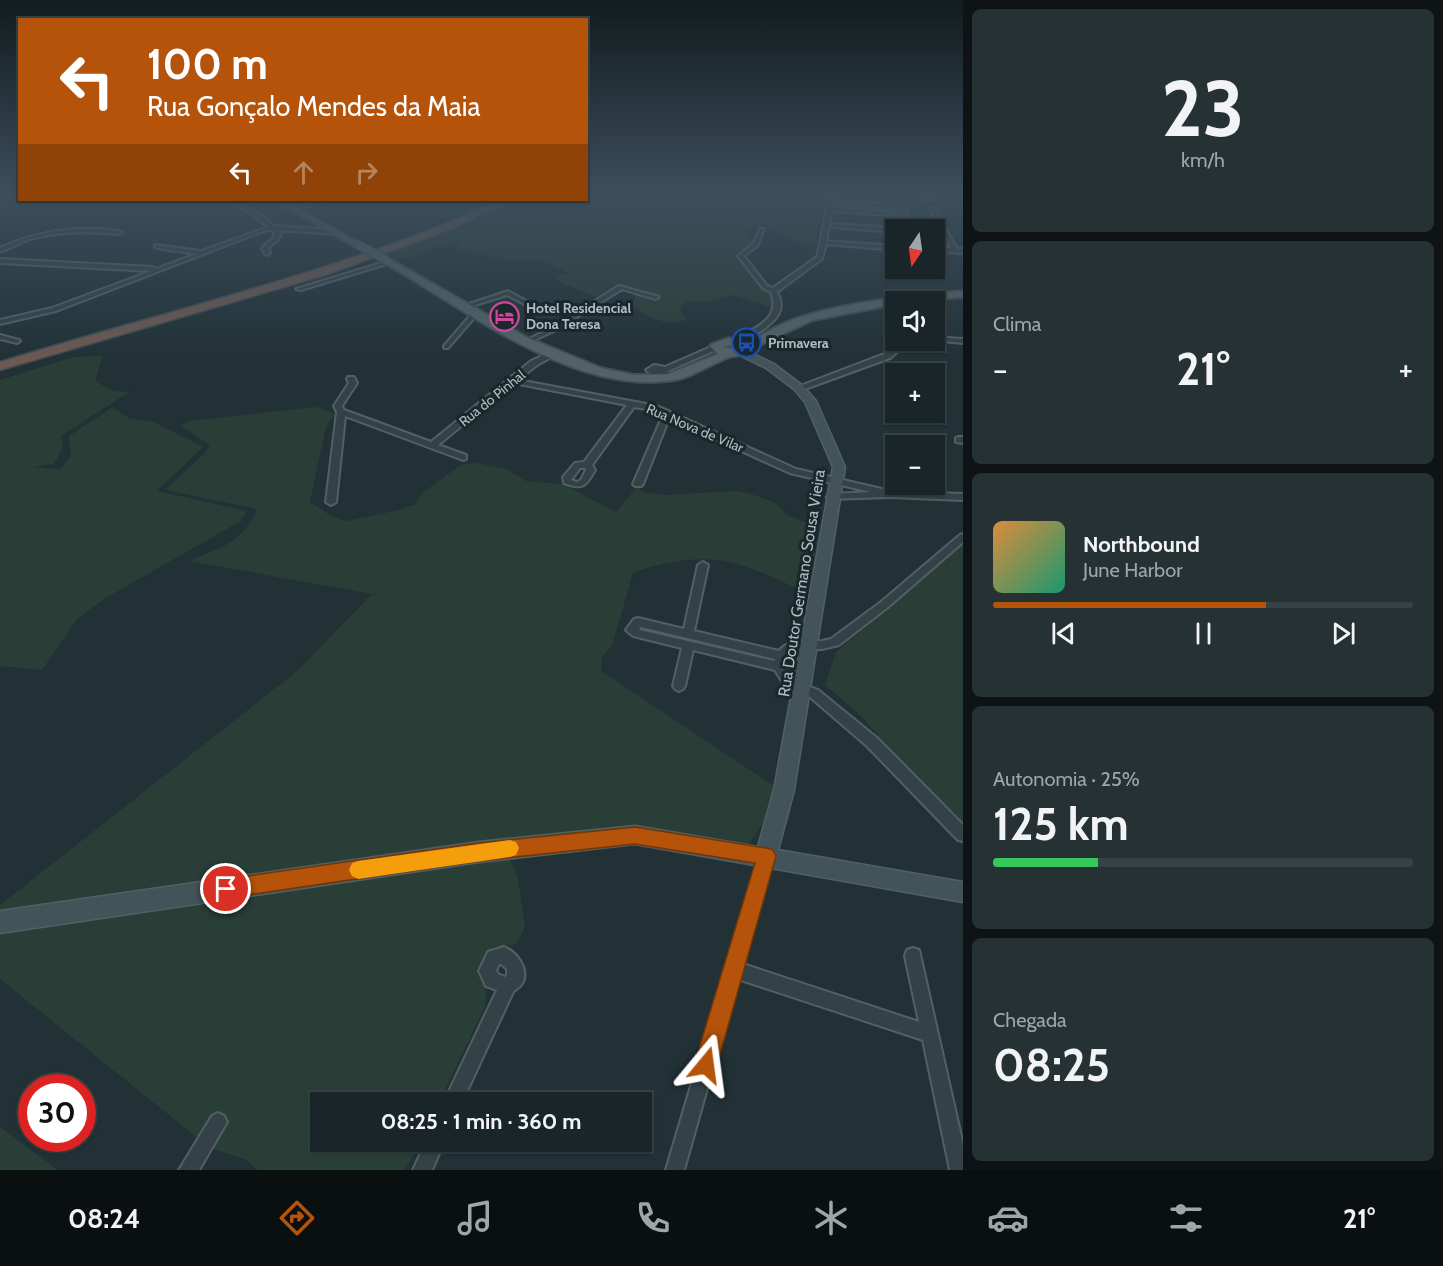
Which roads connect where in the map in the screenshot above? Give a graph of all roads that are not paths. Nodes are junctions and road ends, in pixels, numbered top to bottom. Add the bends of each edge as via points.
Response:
1 (181, 250) edge
2 (213, 250) edge
3 (266, 250) edge
4 (365, 250) edge
5 (367, 250) edge
6 (385, 250) edge
7 (749, 250) edge
8 (821, 250) edge
9 (947, 250) edge
10 (955, 250) joint
11 (963, 251) edge
12 (204, 253) junction
13 (267, 253) dead end
14 (0, 261) edge
15 (388, 261) junction
16 (159, 269) junction
17 (299, 289) dead end
18 (774, 291) junction
19 (963, 294) edge
20 (656, 297) dead end
21 (530, 305) dead end
22 (471, 309) junction
23 (0, 322) edge
24 (0, 337) edge
25 (945, 339) edge
26 (963, 340) edge
27 (17, 341) dead end
28 (528, 341) junction
29 (741, 345) junction
30 (446, 347) dead end
31 (721, 351) junction
32 (893, 351) edge
33 (553, 354) junction
34 (0, 357) edge
35 (0, 366) edge
36 (665, 370) dead end
37 (351, 379) dead end
38 (514, 381) junction
39 (799, 388) junction
40 (633, 403) junction
41 (341, 412) junction
42 (667, 414) junction
43 (433, 445) junction
44 (463, 458) dead end
45 (587, 465) dead end
46 (638, 484) dead end
47 (834, 490) junction
48 (885, 494) edge
49 (885, 494) edge
50 (902, 495) edge
51 (961, 500) edge
52 (331, 502) dead end
53 (963, 537) edge
54 (703, 565) dead end
55 (688, 640) junction
56 (810, 644) junction
57 (781, 661) junction
58 (679, 686) dead end
59 (802, 692) junction
60 (963, 835) edge
61 (766, 856) junction
62 (963, 892) edge
63 (0, 922) edge
64 (913, 956) dead end
65 (733, 969) junction
66 (507, 986) dead end
67 (930, 1034) junction
68 (458, 1092) edge
69 (218, 1122) dead end
70 (430, 1152) edge
71 (188, 1170) edge
72 (422, 1170) edge
73 (675, 1170) edge
74 (959, 1170) edge

1 - 12 street
2 - 12 street
3 - 13 street
4 - 34 highway
5 - 15 main road, bridge
6 - 35 highway
7 - 18 street via 741,256 765,287
8 - 18 street via 817,262
9 - 10 street
10 - 11 street
12 - 16 street
14 - 16 street
15 - 17 street
15 - 22 main road
16 - 23 street via 54,310
18 - 29 street via 780,301 778,310
19 - 29 main road via 914,298 811,317
20 - 28 street via 621,287
21 - 22 street via 508,293
22 - 28 main road
22 - 30 street
24 - 27 street
25 - 26 street
28 - 33 main road
29 - 31 main road
29 - 39 street, Rua Doutor Germano Sousa Vieira
31 - 33 main road via 687,372 649,380 607,373
31 - 36 street
32 - 39 street
33 - 38 street, Rua do Pinhal via 534,363
37 - 41 street via 353,382 338,406
38 - 40 street, Rua Nova de Vilar
38 - 43 street, Rua do Pinhal
39 - 47 street, Rua Doutor Germano Sousa Vieira via 810,401 838,462
40 - 42 street, Rua Nova de Vilar
40 - 45 street
41 - 43 street
41 - 52 street
42 - 46 street
42 - 47 street, Rua Nova de Vilar
43 - 44 street
47 - 48 street
47 - 49 street, Rua Nova de Vilar
47 - 56 street, Rua Doutor Germano Sousa Vieira
50 - 51 street
53 - 56 street via 832,644
54 - 55 street
55 - 57 street
55 - 58 street
56 - 57 street via 785,651
56 - 59 street, Rua Doutor Germano Sousa Vieira
57 - 59 street via 792,685
59 - 60 street via 814,693 872,742
59 - 61 street, Rua Doutor Germano Sousa Vieira via 784,790
61 - 62 street
61 - 63 street via 635,835 479,852
61 - 65 street
64 - 67 street
65 - 67 street
65 - 73 street
66 - 68 street
67 - 74 street
69 - 71 street
70 - 72 street

